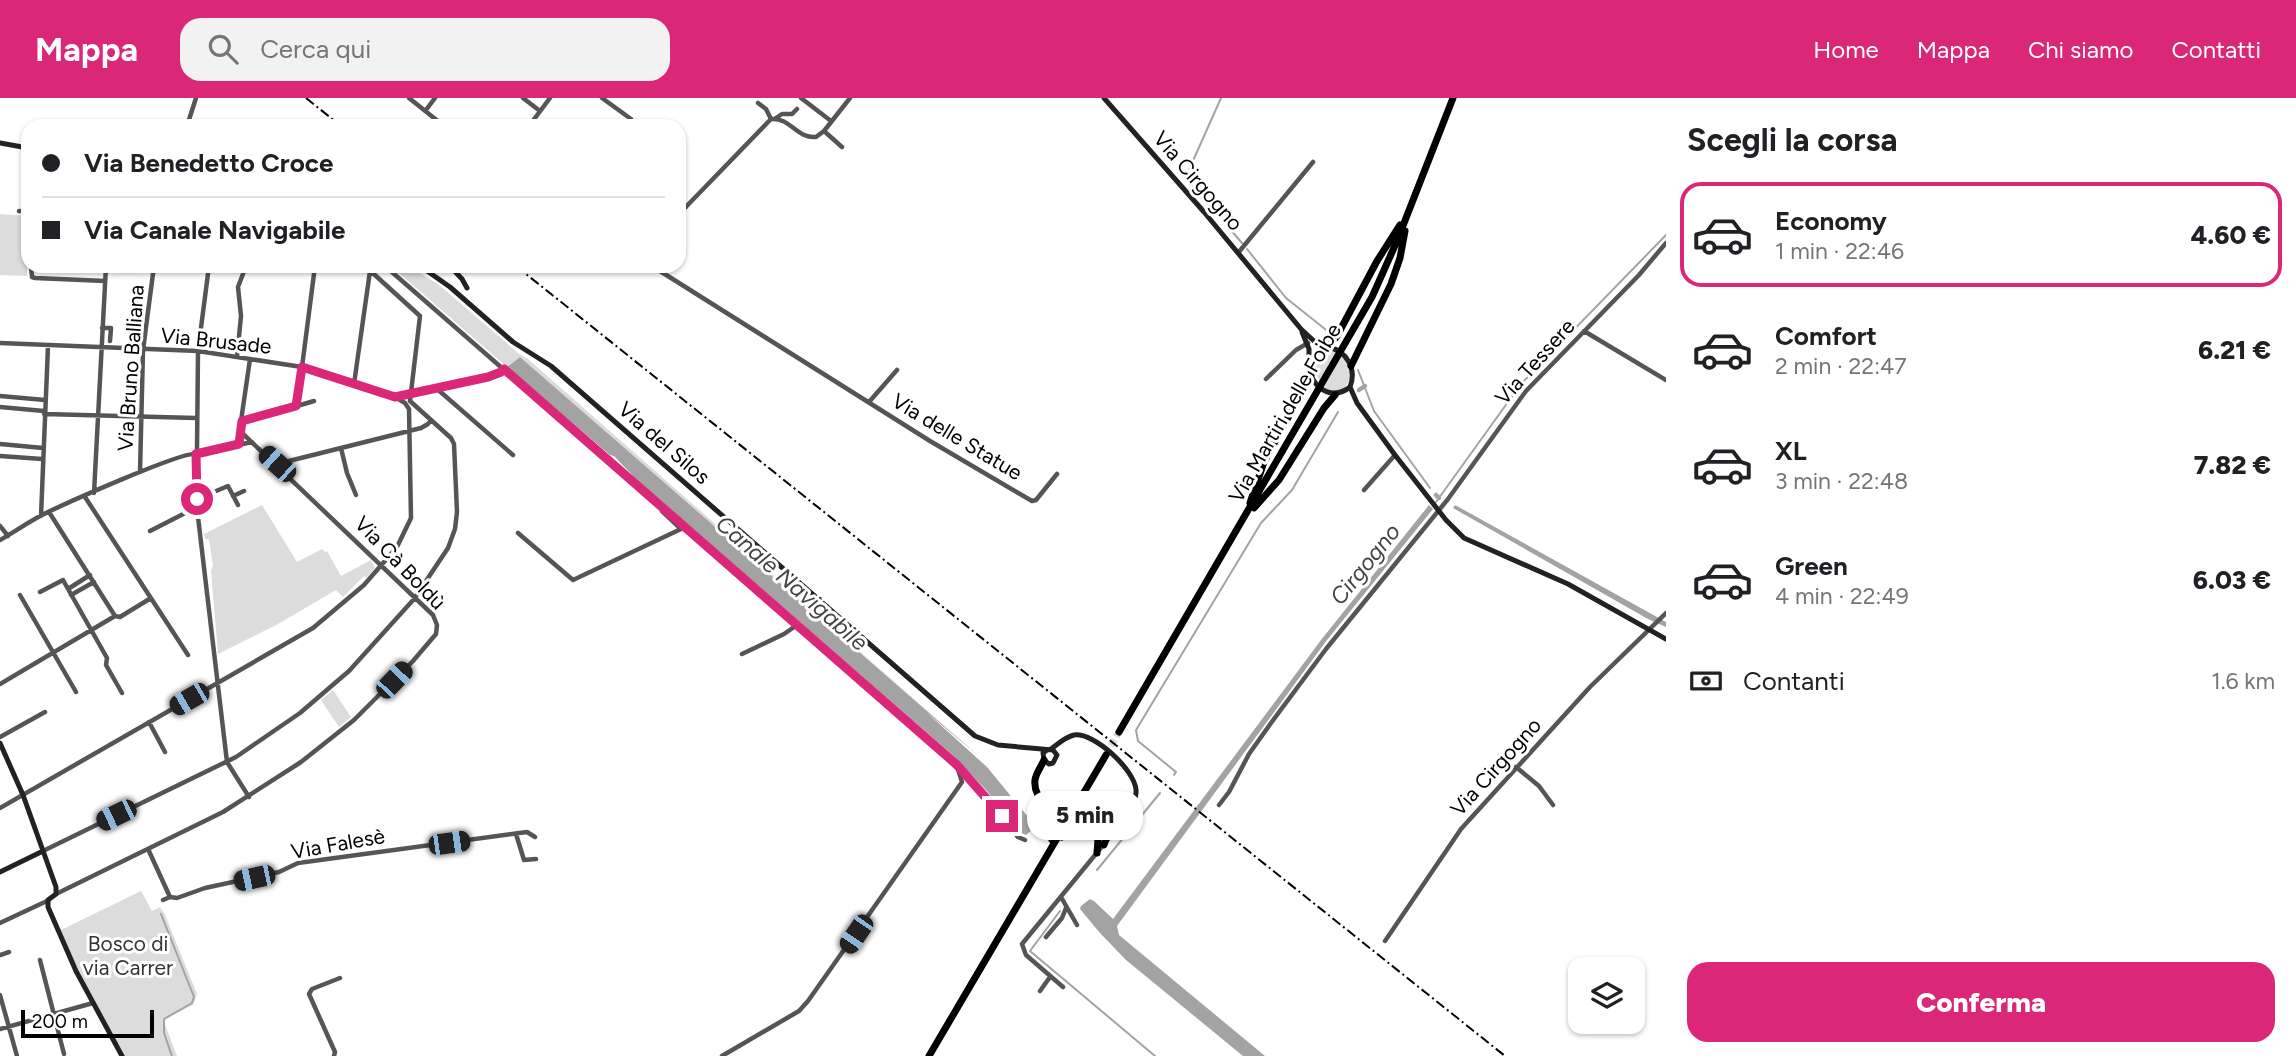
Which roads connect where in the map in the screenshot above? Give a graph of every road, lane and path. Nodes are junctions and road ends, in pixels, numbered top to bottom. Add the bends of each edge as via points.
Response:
1 (410, 98) edge
2 (435, 98) edge
3 (523, 98) edge
4 (550, 98) edge
5 (602, 98) edge
6 (802, 98) edge
7 (850, 98) edge
8 (1104, 98) edge
9 (1453, 98) edge
10 (196, 99) edge
11 (758, 103) dead end
12 (797, 109) dead end
13 (426, 110) junction
14 (540, 111) junction
15 (189, 119) edge
16 (436, 119) edge
17 (534, 119) edge
18 (631, 119) dead end
19 (774, 119) junction
20 (831, 121) junction
21 (824, 131) junction
22 (0, 143) edge
23 (21, 147) edge
24 (842, 147) dead end
25 (1313, 162) dead end
26 (686, 207) edge
27 (1407, 216) junction
28 (1666, 243) edge
29 (1238, 253) junction
30 (1663, 253) edge
31 (32, 273) edge
32 (106, 273) edge
33 (154, 273) edge
34 (206, 273) edge
35 (243, 273) edge
36 (314, 273) edge
37 (370, 273) edge
38 (373, 273) edge
39 (393, 273) edge
40 (430, 273) edge
41 (445, 273) edge
42 (457, 273) edge
43 (662, 273) edge
44 (440, 279) junction
45 (105, 281) junction
46 (467, 288) dead end
47 (102, 328) junction
48 (1301, 329) junction
49 (1584, 331) junction
50 (110, 341) dead end
51 (1315, 342) junction
52 (0, 343) edge
53 (1307, 343) junction
54 (48, 346) junction
55 (1328, 347) junction
56 (101, 348) junction
57 (143, 350) junction
58 (198, 351) junction
59 (237, 357) junction
60 (250, 359) junction
61 (1309, 360) junction
62 (1351, 366) junction
63 (302, 367) junction
64 (504, 369) junction
65 (897, 370) dead end
66 (1311, 375) junction
67 (1266, 379) dead end
68 (1666, 380) edge
69 (354, 384) junction
70 (1350, 387) junction
71 (436, 388) junction
72 (411, 394) junction
73 (1337, 394) junction
74 (0, 396) edge
75 (395, 397) junction
76 (45, 400) junction
77 (314, 401) dead end
78 (869, 402) junction
79 (1357, 403) junction
80 (296, 406) junction
81 (0, 407) edge
82 (419, 409) junction
83 (409, 411) junction
84 (45, 412) junction
85 (97, 415) junction
86 (141, 416) junction
87 (196, 418) junction
88 (431, 420) junction
89 (242, 421) junction
90 (408, 430) junction
91 (240, 431) junction
92 (251, 442) junction
93 (0, 444) edge
94 (239, 444) junction
95 (43, 448) junction
96 (341, 448) junction
97 (197, 452) junction
98 (1395, 454) junction
99 (0, 456) edge
100 (513, 456) dead end
101 (42, 459) junction
102 (277, 464) junction
103 (139, 472) junction
104 (1057, 474) dead end
105 (1364, 490) dead end
106 (244, 491) dead end
107 (94, 493) junction
108 (356, 495) dead end
109 (233, 496) junction
110 (85, 497) junction
111 (197, 499) junction
112 (656, 502) junction
113 (238, 505) dead end
114 (197, 507) junction
115 (1438, 511) junction
116 (49, 512) junction
117 (41, 516) junction
118 (1246, 516) junction
119 (0, 526) edge
120 (681, 529) junction
121 (150, 531) dead end
122 (519, 533) dead end
123 (693, 534) junction
124 (8, 536) junction
125 (0, 540) edge
126 (382, 565) junction
127 (90, 575) junction
128 (94, 582) junction
129 (68, 589) junction
130 (40, 592) dead end
131 (20, 595) dead end
132 (71, 595) junction
133 (415, 596) junction
134 (151, 598) junction
135 (1666, 613) edge
136 (116, 617) junction
137 (797, 625) junction
138 (1652, 628) junction
139 (91, 631) junction
140 (1666, 639) edge
141 (53, 653) junction
142 (742, 654) dead end
143 (188, 655) dead end
144 (216, 683) junction
145 (0, 684) edge
146 (76, 692) dead end
147 (122, 693) dead end
148 (45, 712) dead end
149 (149, 722) junction
150 (1119, 732) tunnel mouth
151 (0, 737) edge
152 (1063, 740) junction
153 (0, 743) edge
154 (1033, 749) junction
155 (1049, 750) junction
156 (165, 752) dead end
157 (1057, 755) junction
158 (1106, 755) tunnel mouth
159 (1046, 760) junction
160 (227, 762) junction
161 (957, 765) junction
162 (1516, 767) junction
163 (973, 780) junction
164 (962, 782) junction
165 (1090, 782) junction
166 (23, 795) junction
167 (249, 797) junction
168 (1043, 801) junction
169 (1219, 805) dead end
170 (1553, 805) dead end
171 (0, 808) edge
172 (1120, 823) junction
173 (533, 826) dead end
174 (1093, 830) junction
175 (1106, 831) junction
176 (527, 832) junction
177 (516, 834) junction
178 (535, 837) dead end
179 (1025, 840) dead end
180 (1104, 845) junction
181 (148, 849) junction
182 (43, 851) junction
183 (1097, 853) junction
184 (1046, 857) junction
185 (536, 859) dead end
186 (0, 872) edge
187 (56, 894) junction
188 (170, 897) junction
189 (1061, 897) junction
190 (163, 900) dead end
191 (47, 901) junction
192 (1066, 908) junction
193 (0, 923) edge
194 (1077, 925) dead end
195 (1046, 937) dead end
196 (1385, 942) dead end
197 (9, 952) dead end
198 (0, 955) edge
199 (40, 960) dead end
200 (1050, 977) junction
201 (340, 978) dead end
202 (1063, 987) dead end
203 (1040, 990) dead end
204 (0, 995) edge
205 (94, 1003) junction
206 (54, 1015) junction
207 (9, 1026) junction
208 (0, 1029) edge
209 (64, 1055) edge
210 (17, 1056) edge
211 (121, 1056) edge
212 (334, 1056) edge
213 (722, 1056) edge
214 (929, 1056) edge

1 - 13 street
2 - 13 street
3 - 14 street
4 - 14 street
5 - 18 street
6 - 20 street
7 - 20 street
8 - 29 street, Via Cirgogno
9 - 27 highway, Via Martiri delle Foibe
10 - 15 street
11 - 19 street
12 - 19 street
13 - 16 street
14 - 17 street
19 - 21 street via 783,119 807,137
19 - 26 street
20 - 21 street
21 - 24 street
22 - 23 street
25 - 29 street, Via Cirgogno
27 - 55 highway
27 - 62 highway via 1398,267
27 - 118 highway, Via Martiri delle Foibe via 1381,280
28 - 30 street, Via Tessere
29 - 48 street, Via Cirgogno
30 - 49 street, Via Tessere
31 - 45 street via 35,278
32 - 45 street
33 - 57 street, Via Bruno Balliana
34 - 58 street
35 - 59 street via 237,287
36 - 63 street
37 - 69 street
38 - 72 street via 420,316
39 - 64 street
40 - 44 street, Via del Silos
41 - 44 street
42 - 46 street
43 - 78 street, Via delle Statue
44 - 154 street, Via del Silos via 513,342 551,366 975,736
45 - 47 street
47 - 50 street via 111,328
47 - 56 street
48 - 51 street, Via Cirgogno
48 - 53 street, Via Cirgogno
49 - 68 street
49 - 115 street, Via Tessere via 1526,391
51 - 53 street, Via Cirgogno
51 - 55 street, Via Cirgogno
52 - 54 street, Via Brusade
53 - 61 street, Via Cirgogno
53 - 67 street
54 - 56 street, Via Brusade
54 - 76 street
55 - 61 street via 1315,351
55 - 62 street via 1339,351
56 - 57 street, Via Brusade
56 - 85 street
57 - 58 street, Via Brusade
57 - 86 street, Via Bruno Balliana
58 - 59 street, Via Brusade
58 - 87 street
59 - 60 street, Via Brusade
60 - 63 street, Via Brusade
60 - 89 street
61 - 66 street
62 - 70 street
63 - 69 street, Via Brusade
63 - 80 street
64 - 71 street, Via Brusade
64 - 112 street
65 - 78 street, Via delle Statue
66 - 73 street via 1322,390
66 - 118 highway via 1264,462
69 - 75 street, Via Brusade
70 - 73 street
70 - 79 street
71 - 72 street, Via Brusade
71 - 100 street
72 - 75 street, Via Brusade
72 - 82 street via 410,401
73 - 79 street
73 - 118 highway via 1279,480
74 - 76 street
75 - 83 street
76 - 84 street
77 - 80 street
78 - 104 street, Via delle Statue via 1032,501
79 - 98 street
80 - 89 street
81 - 84 street
82 - 83 street
82 - 88 street
83 - 90 street
84 - 85 street
84 - 95 street
85 - 86 street
85 - 107 street
86 - 87 street
86 - 103 street, Via Bruno Balliana
87 - 97 street
88 - 90 street via 426,426
88 - 133 street via 453,441 457,512 446,552
89 - 91 street
90 - 96 street
90 - 126 street via 411,518 402,541
91 - 92 street, Via Cà Boldù
91 - 94 street
92 - 94 street
92 - 102 street, Via Cà Boldù
93 - 95 street
94 - 97 street
95 - 101 street
96 - 102 street
96 - 108 street
97 - 103 street
97 - 111 street
98 - 105 street
98 - 115 street
99 - 101 street
101 - 117 street
102 - 126 street, Via Cà Boldù
103 - 107 street
106 - 109 street
107 - 110 street
109 - 111 street via 224,486
109 - 113 street
110 - 116 street
110 - 134 street
111 - 114 street
112 - 120 street
112 - 123 street
114 - 121 street
114 - 144 street
115 - 138 street via 1471,542 1568,584
115 - 169 street, Via Tessere via 1318,659 1249,754
116 - 117 street
116 - 127 street
117 - 124 street
118 - 150 highway, Via Martiri delle Foibe
119 - 124 street
120 - 122 street via 573,580
120 - 123 street
123 - 137 street
124 - 125 street
126 - 133 street, Via Cà Boldù
126 - 144 street via 354,596 313,628
127 - 128 street
127 - 129 street
128 - 132 street
128 - 136 street
129 - 130 street via 61,580
129 - 132 street
131 - 141 street
132 - 139 street
133 - 160 street via 330,688 286,724
133 - 167 street, Via Cà Boldù via 436,618 434,636 354,720
134 - 136 street
134 - 143 street
135 - 138 street, Via Cirgogno
136 - 139 street
137 - 142 street
137 - 161 street
138 - 140 street
138 - 162 street, Via Cirgogno
139 - 141 street
139 - 147 street
141 - 145 street
141 - 146 street
144 - 149 street
144 - 160 street
148 - 151 street
149 - 156 street
149 - 166 street
152 - 155 street
152 - 157 street
152 - 172 street via 1084,735 1133,775 1136,796
153 - 166 street
154 - 155 street, Via del Silos
154 - 159 street
155 - 157 street
155 - 159 street
157 - 159 street via 1056,760
158 - 165 highway
159 - 168 highway via 1035,783
160 - 167 street
160 - 182 street
161 - 163 street
161 - 164 street
162 - 170 street
162 - 196 street, Via Cirgogno via 1461,829
163 - 164 street
163 - 179 street
164 - 213 street via 808,1001
165 - 168 highway via 1069,804
165 - 174 highway via 1082,814
165 - 184 highway
166 - 171 street
166 - 182 street
167 - 181 street, Via Cà Boldù
168 - 184 highway via 1057,823
172 - 175 street
172 - 180 street
173 - 176 street
174 - 175 highway
174 - 183 highway
174 - 184 highway via 1078,828 1065,834
175 - 180 highway
175 - 183 street
176 - 177 street, Via Falesè
176 - 178 street
177 - 185 street via 524,860
177 - 188 street, Via Falesè via 298,863 279,872
180 - 183 street
181 - 187 street
181 - 188 street
182 - 186 street
182 - 187 street
183 - 189 street
184 - 214 highway
187 - 191 street
188 - 190 street, Via Falesè
189 - 192 street
189 - 200 street via 1022,948
191 - 193 street
191 - 205 street
192 - 194 street
192 - 195 street
197 - 198 street
199 - 206 street
200 - 202 street
200 - 203 street
201 - 212 street via 309,994
204 - 207 street
205 - 206 street
205 - 211 street
206 - 207 street
206 - 209 street
207 - 208 street
207 - 210 street

